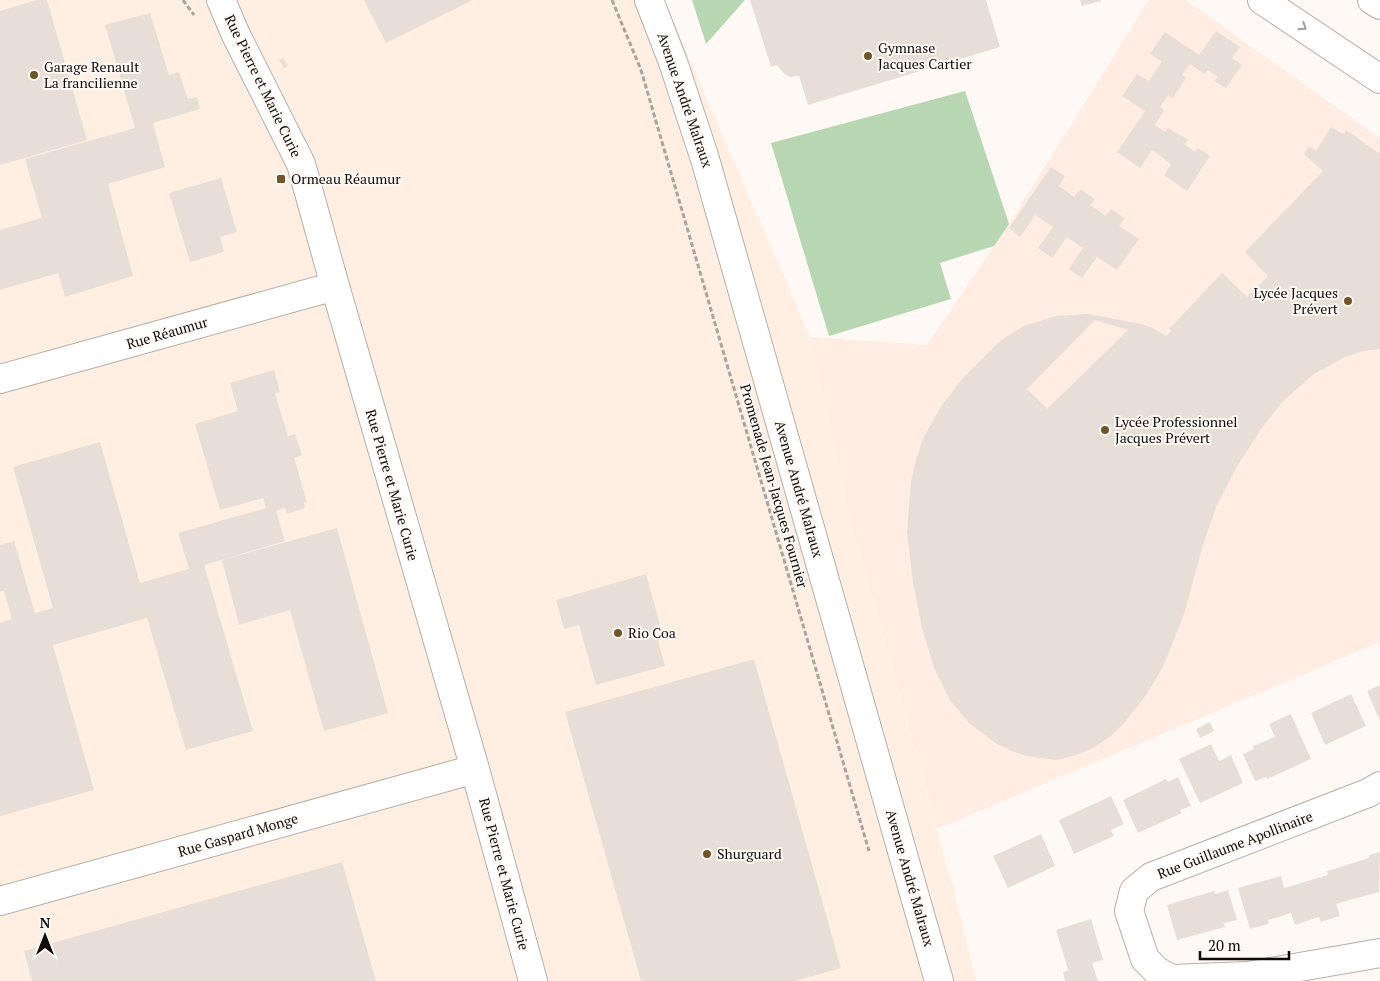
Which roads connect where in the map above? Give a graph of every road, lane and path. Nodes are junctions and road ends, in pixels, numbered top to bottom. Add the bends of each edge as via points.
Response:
1 (221, 0) edge
2 (612, 0) edge
3 (649, 0) edge
4 (1262, 0) edge
5 (1372, 0) edge
6 (1380, 5) edge
7 (1380, 79) edge
8 (334, 286) junction
9 (0, 379) edge
10 (475, 769) junction
11 (1380, 786) edge
12 (871, 856) dead end
13 (0, 901) edge
14 (1380, 953) edge
15 (533, 981) edge
16 (939, 981) edge

1 - 8 street, Rue Pierre et Marie Curie via 301,164
2 - 12 path, Promenade Jean-Jacques Fournier via 641,70
3 - 16 street, Avenue André Malraux via 706,159
4 -> 7 street
5 - 6 street
8 - 9 street, Rue Réaumur
8 - 10 street, Rue Pierre et Marie Curie
10 - 13 street, Rue Gaspard Monge
10 - 15 street, Rue Pierre et Marie Curie
11 - 14 street, Rue Guillaume Apollinaire via 1151,878 1134,891 1129,911 1145,959 1171,979 1248,976

